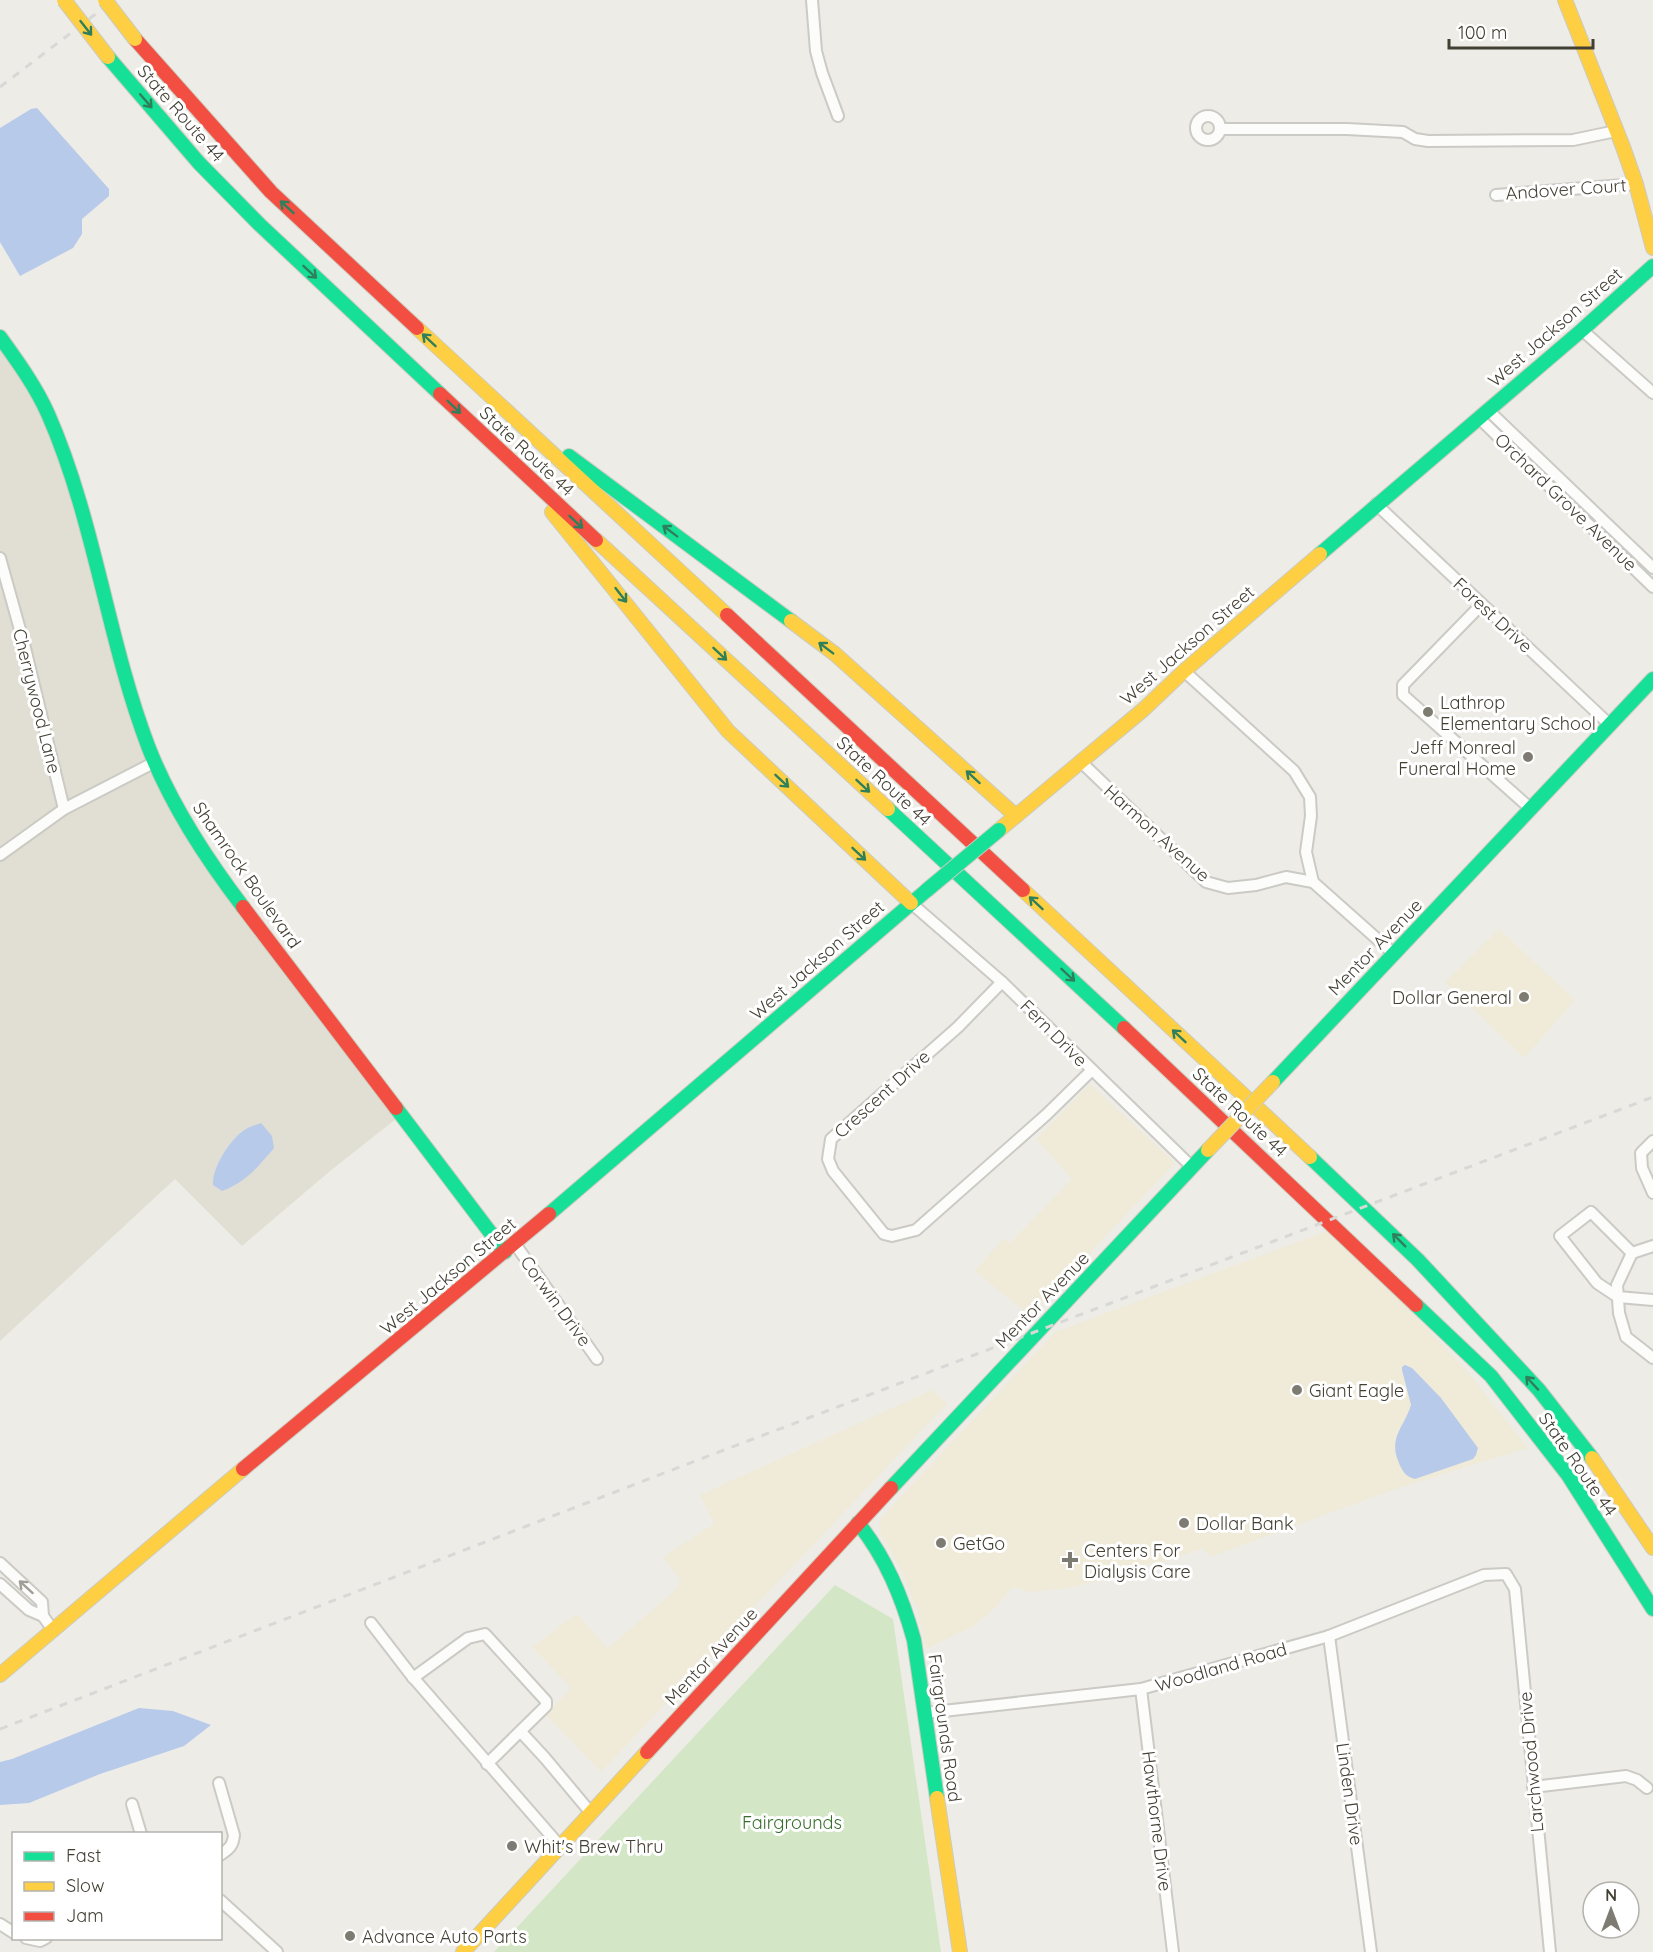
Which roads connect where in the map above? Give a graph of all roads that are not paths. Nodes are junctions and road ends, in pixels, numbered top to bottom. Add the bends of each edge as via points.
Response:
1 (64, 0) edge
2 (105, 0) edge
3 (812, 0) edge
4 (1565, 0) edge
5 (838, 116) dead end
6 (1220, 129) dead end
7 (1616, 131) junction
8 (1636, 184) junction
9 (1496, 195) dead end
10 (1653, 248) edge
11 (1653, 266) edge
12 (1582, 330) junction
13 (0, 337) edge
14 (1653, 393) edge
15 (495, 402) junction
16 (1484, 414) junction
17 (502, 454) junction
18 (1376, 504) junction
19 (0, 558) edge
20 (1653, 568) edge
21 (1653, 587) edge
22 (1481, 604) junction
23 (1184, 671) junction
24 (1653, 679) edge
25 (1610, 725) junction
26 (1080, 761) junction
27 (155, 762) junction
28 (64, 809) junction
29 (1531, 809) junction
30 (1016, 816) junction
31 (0, 855) edge
32 (1313, 882) junction
33 (911, 903) junction
34 (1394, 954) junction
35 (1002, 982) junction
36 (1092, 1070) junction
37 (1653, 1141) edge
38 (1192, 1167) junction
39 (1653, 1194) edge
40 (1653, 1246) edge
41 (510, 1248) junction
42 (1632, 1253) junction
43 (1618, 1297) junction
44 (1653, 1300) edge
45 (1653, 1358) edge
46 (597, 1359) dead end
47 (858, 1523) junction
48 (1653, 1548) edge
49 (0, 1563) edge
50 (1506, 1574) joint
51 (0, 1584) edge
52 (1653, 1609) edge
53 (43, 1616) junction
54 (371, 1623) dead end
55 (53, 1630) junction
56 (1329, 1636) junction
57 (0, 1675) edge
58 (413, 1678) junction
59 (1141, 1689) junction
60 (925, 1713) junction
61 (521, 1732) junction
62 (488, 1764) junction
63 (219, 1783) dead end
64 (1533, 1787) junction
65 (1647, 1788) dead end
66 (132, 1804) dead end
67 (591, 1813) junction
68 (141, 1832) edge
69 (560, 1846) junction
70 (222, 1854) edge
71 (222, 1902) edge
72 (277, 1952) edge
73 (463, 1952) edge
74 (960, 1952) edge
75 (1173, 1952) edge
76 (1371, 1952) edge
77 (1550, 1952) edge

1 -> 17 main road, State Route 44, bridge via 199,163
15 -> 2 main road, State Route 44, bridge via 271,192
3 - 5 street via 816,51
4 - 7 main road
6 - 7 street via 1403,132 1428,141 1573,140
7 - 8 main road
8 - 9 street, Andover Court
8 - 10 main road
11 - 12 main road, West Jackson Street
12 - 14 street
12 - 16 main road, West Jackson Street
13 - 27 main road, Shamrock Boulevard via 27,375 60,443 87,527 123,671
30 -> 15 main road via 835,654
48 -> 15 main road, State Route 44 via 1589,1454 1539,1390 1384,1226
16 - 18 main road, West Jackson Street
16 - 20 street, Orchard Grove Avenue
16 - 21 street, Orchard Grove Avenue
17 -> 33 main road via 728,731
17 -> 52 main road, State Route 44 via 1098,1004 1491,1376 1568,1475
18 - 22 street, Forest Drive
18 - 23 main road, West Jackson Street
19 - 28 street, Cherrywood Lane
22 - 25 street, Forest Drive
22 - 29 street via 1403,685 1403,694
23 - 26 main road, West Jackson Street
23 - 32 street via 1294,771 1310,797 1306,852
24 - 25 main road, Mentor Avenue
25 - 29 main road, Mentor Avenue
26 - 30 main road, West Jackson Street
26 - 32 street, Harmon Avenue via 1206,882 1228,888 1286,878
27 - 28 street
27 - 41 main road, Shamrock Boulevard via 170,794 229,888
28 - 31 street
29 - 34 main road, Mentor Avenue
30 - 33 main road, West Jackson Street, bridge
32 - 34 street
33 - 35 street, Fern Drive
33 - 41 main road, West Jackson Street
34 - 38 main road, Mentor Avenue, bridge
35 - 36 street, Fern Drive
35 - 36 street, Crescent Drive via 958,1027 831,1139 828,1159 833,1171 884,1234 916,1230
36 - 38 street, Fern Drive
37 - 39 street via 1641,1152 1642,1168
38 - 47 main road, Mentor Avenue
40 - 42 street
41 - 46 street, Corwin Drive
41 - 55 main road, West Jackson Street
42 - 43 street via 1617,1285
42 - 43 street via 1591,1212 1560,1236 1597,1283
43 - 44 street
43 - 45 street via 1626,1337
47 - 60 main road, Fairgrounds Road via 885,1562 908,1617
47 - 67 main road, Mentor Avenue
53 -> 49 street via 42,1602
50 - 56 street, Woodland Road via 1484,1575
50 - 64 street, Larchwood Drive via 1515,1589
51 - 53 street via 29,1610
53 - 55 street
54 - 58 street
55 - 57 main road, West Jackson Street
56 - 59 street, Woodland Road
56 - 76 street, Linden Drive
58 - 61 street via 468,1638 485,1634 546,1701 546,1706
58 - 62 street
59 - 60 street, Woodland Road
59 - 75 street, Hawthorne Drive
60 - 74 main road, Fairgrounds Road
61 - 62 street
61 - 67 street
62 - 69 street
63 - 70 street via 234,1835 233,1843
64 - 65 street via 1626,1776
64 - 77 street, Larchwood Drive
66 - 68 street
67 - 69 main road, Mentor Avenue
69 - 73 main road, Mentor Avenue
71 - 72 street

